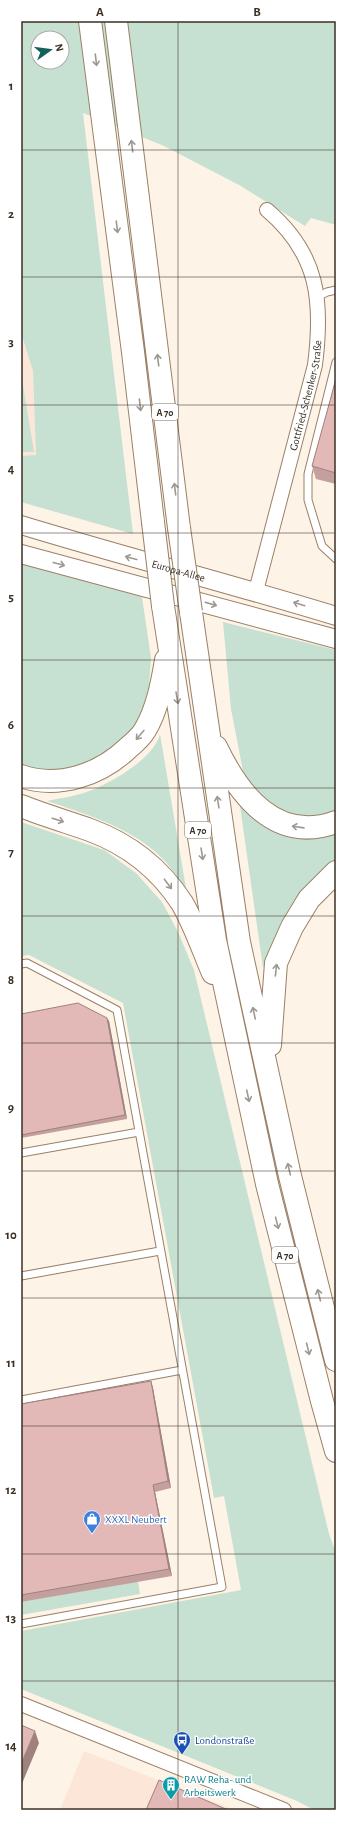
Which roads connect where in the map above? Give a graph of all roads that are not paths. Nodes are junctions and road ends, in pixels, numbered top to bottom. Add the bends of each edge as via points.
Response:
1 (90, 21) edge
2 (116, 21) edge
3 (267, 210) dead end
4 (336, 290) edge
5 (317, 296) junction
6 (336, 362) edge
7 (21, 525) edge
8 (21, 554) edge
9 (336, 559) edge
10 (256, 591) junction
11 (336, 616) edge
12 (336, 639) edge
13 (169, 645) junction
14 (207, 729) junction
15 (21, 776) edge
16 (21, 806) edge
17 (336, 822) edge
18 (336, 872) edge
19 (21, 964) edge
20 (231, 1014) junction
21 (268, 1078) junction
22 (139, 1132) junction
23 (21, 1153) edge
24 (160, 1250) junction
25 (21, 1276) edge
26 (336, 1360) edge
27 (182, 1370) junction
28 (21, 1400) edge
29 (336, 1451) edge
30 (21, 1624) edge
31 (21, 1704) edge
32 (284, 1810) edge

1 -> 13 highway, A 70, bridge
14 -> 2 highway, A 70, bridge via 179,528
3 - 5 street, Gottfried-Schenker-Straße via 282,223 299,246 307,261
4 - 5 lane
5 - 10 street, Gottfried-Schenker-Straße via 319,330 315,365
6 - 9 lane via 308,474 308,500 322,546
10 -> 7 street, Europa-Allee via 122,556
8 -> 12 street
11 -> 10 street, Europa-Allee
13 -> 15 highway via 160,691 144,731 118,758 90,773 68,780 32,780
13 -> 20 highway, A 70 via 215,940
17 -> 14 highway via 314,828 295,827 278,822 258,810 225,767
21 -> 14 highway, A 70 via 239,942
16 -> 20 highway via 109,838 139,856 161,875 182,904
21 -> 18 highway via 276,963 292,927 308,900
19 - 22 lane via 27,963 117,1010
20 -> 29 highway, A 70 via 276,1220
26 -> 21 highway, A 70
22 - 23 lane
22 - 24 lane
24 - 25 lane
24 - 27 lane
27 - 28 lane
27 - 30 lane via 222,1587
31 - 32 street

